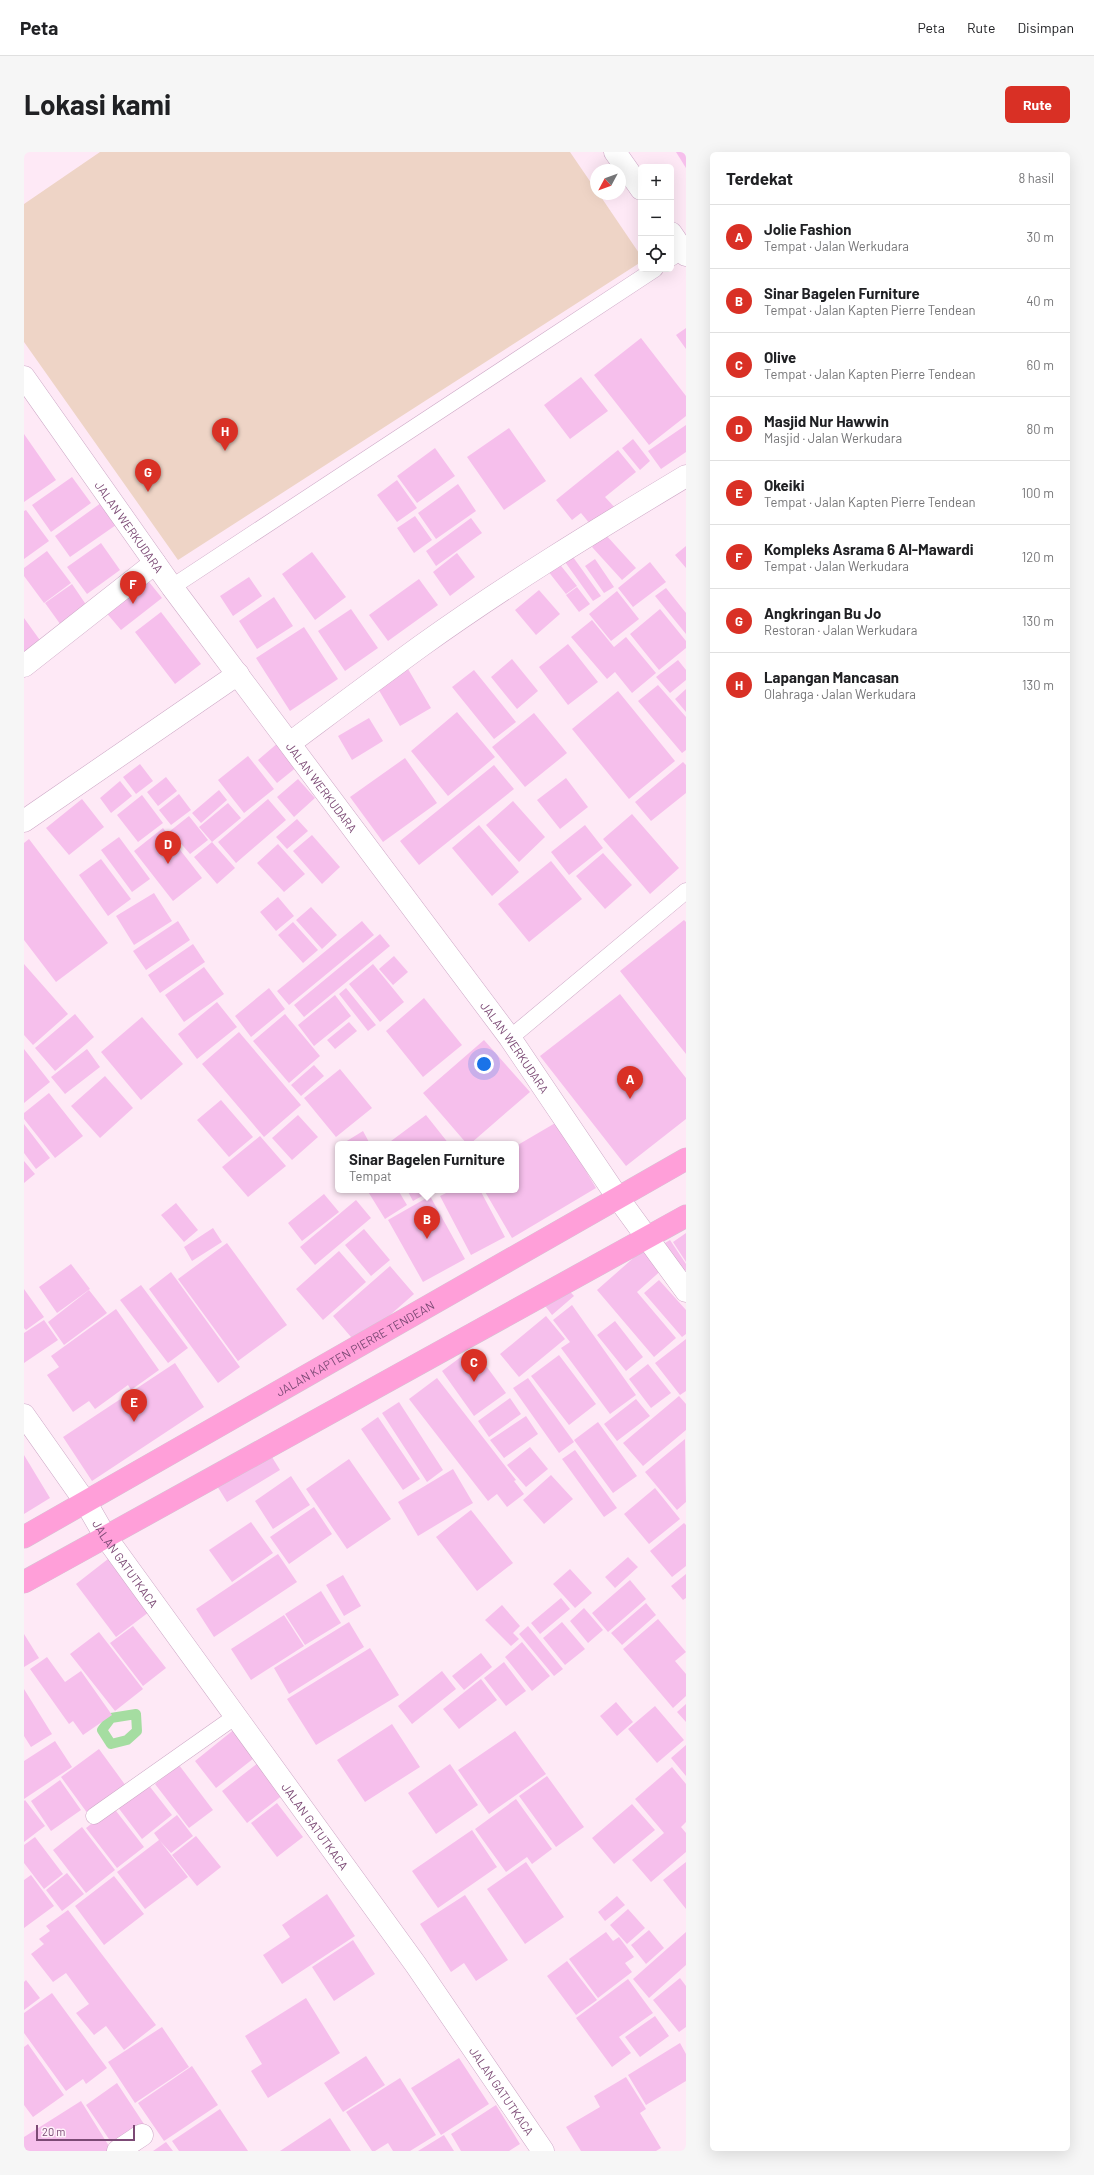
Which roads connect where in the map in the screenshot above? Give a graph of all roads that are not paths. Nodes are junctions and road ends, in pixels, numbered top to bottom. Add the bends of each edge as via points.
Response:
1 (616, 152) edge
2 (638, 185) edge
3 (672, 236) edge
4 (680, 254) edge
5 (650, 272) edge
6 (24, 377) edge
7 (686, 476) edge
8 (155, 563) junction
9 (172, 587) junction
10 (24, 666) edge
11 (238, 674) junction
12 (290, 744) junction
13 (24, 821) edge
14 (686, 891) edge
15 (510, 1038) junction
16 (686, 1159) edge
17 (618, 1198) junction
18 (686, 1216) edge
19 (646, 1238) junction
20 (686, 1291) edge
21 (24, 1415) edge
22 (86, 1503) junction
23 (105, 1536) junction
24 (24, 1537) edge
25 (24, 1582) edge
26 (236, 1716) junction
27 (94, 1816) dead end
28 (142, 2135) dead end
29 (118, 2151) edge
30 (543, 2151) edge

1 - 2 street
3 - 4 street
5 - 9 lane
6 - 8 street, JALAN WERKUDARA
7 - 12 street via 515,582 422,646
8 - 9 street, JALAN WERKUDARA
8 - 10 street
9 - 11 street, JALAN WERKUDARA
11 - 12 street, JALAN WERKUDARA
11 - 13 street
12 - 15 street, JALAN WERKUDARA
14 - 15 lane
15 - 17 street, JALAN WERKUDARA
16 - 17 main road, JALAN KAPTEN PIERRE TENDEAN
17 - 19 street, JALAN WERKUDARA
17 - 22 main road, JALAN KAPTEN PIERRE TENDEAN
18 - 19 main road
19 - 20 street, JALAN WERKUDARA
19 - 23 main road
21 - 22 street, JALAN GATUTKACA
22 - 23 street, JALAN GATUTKACA
22 - 24 main road, JALAN KAPTEN PIERRE TENDEAN
23 - 25 main road
23 - 26 street, JALAN GATUTKACA
26 - 27 lane
26 - 30 street, JALAN GATUTKACA via 416,1965
28 - 29 street

